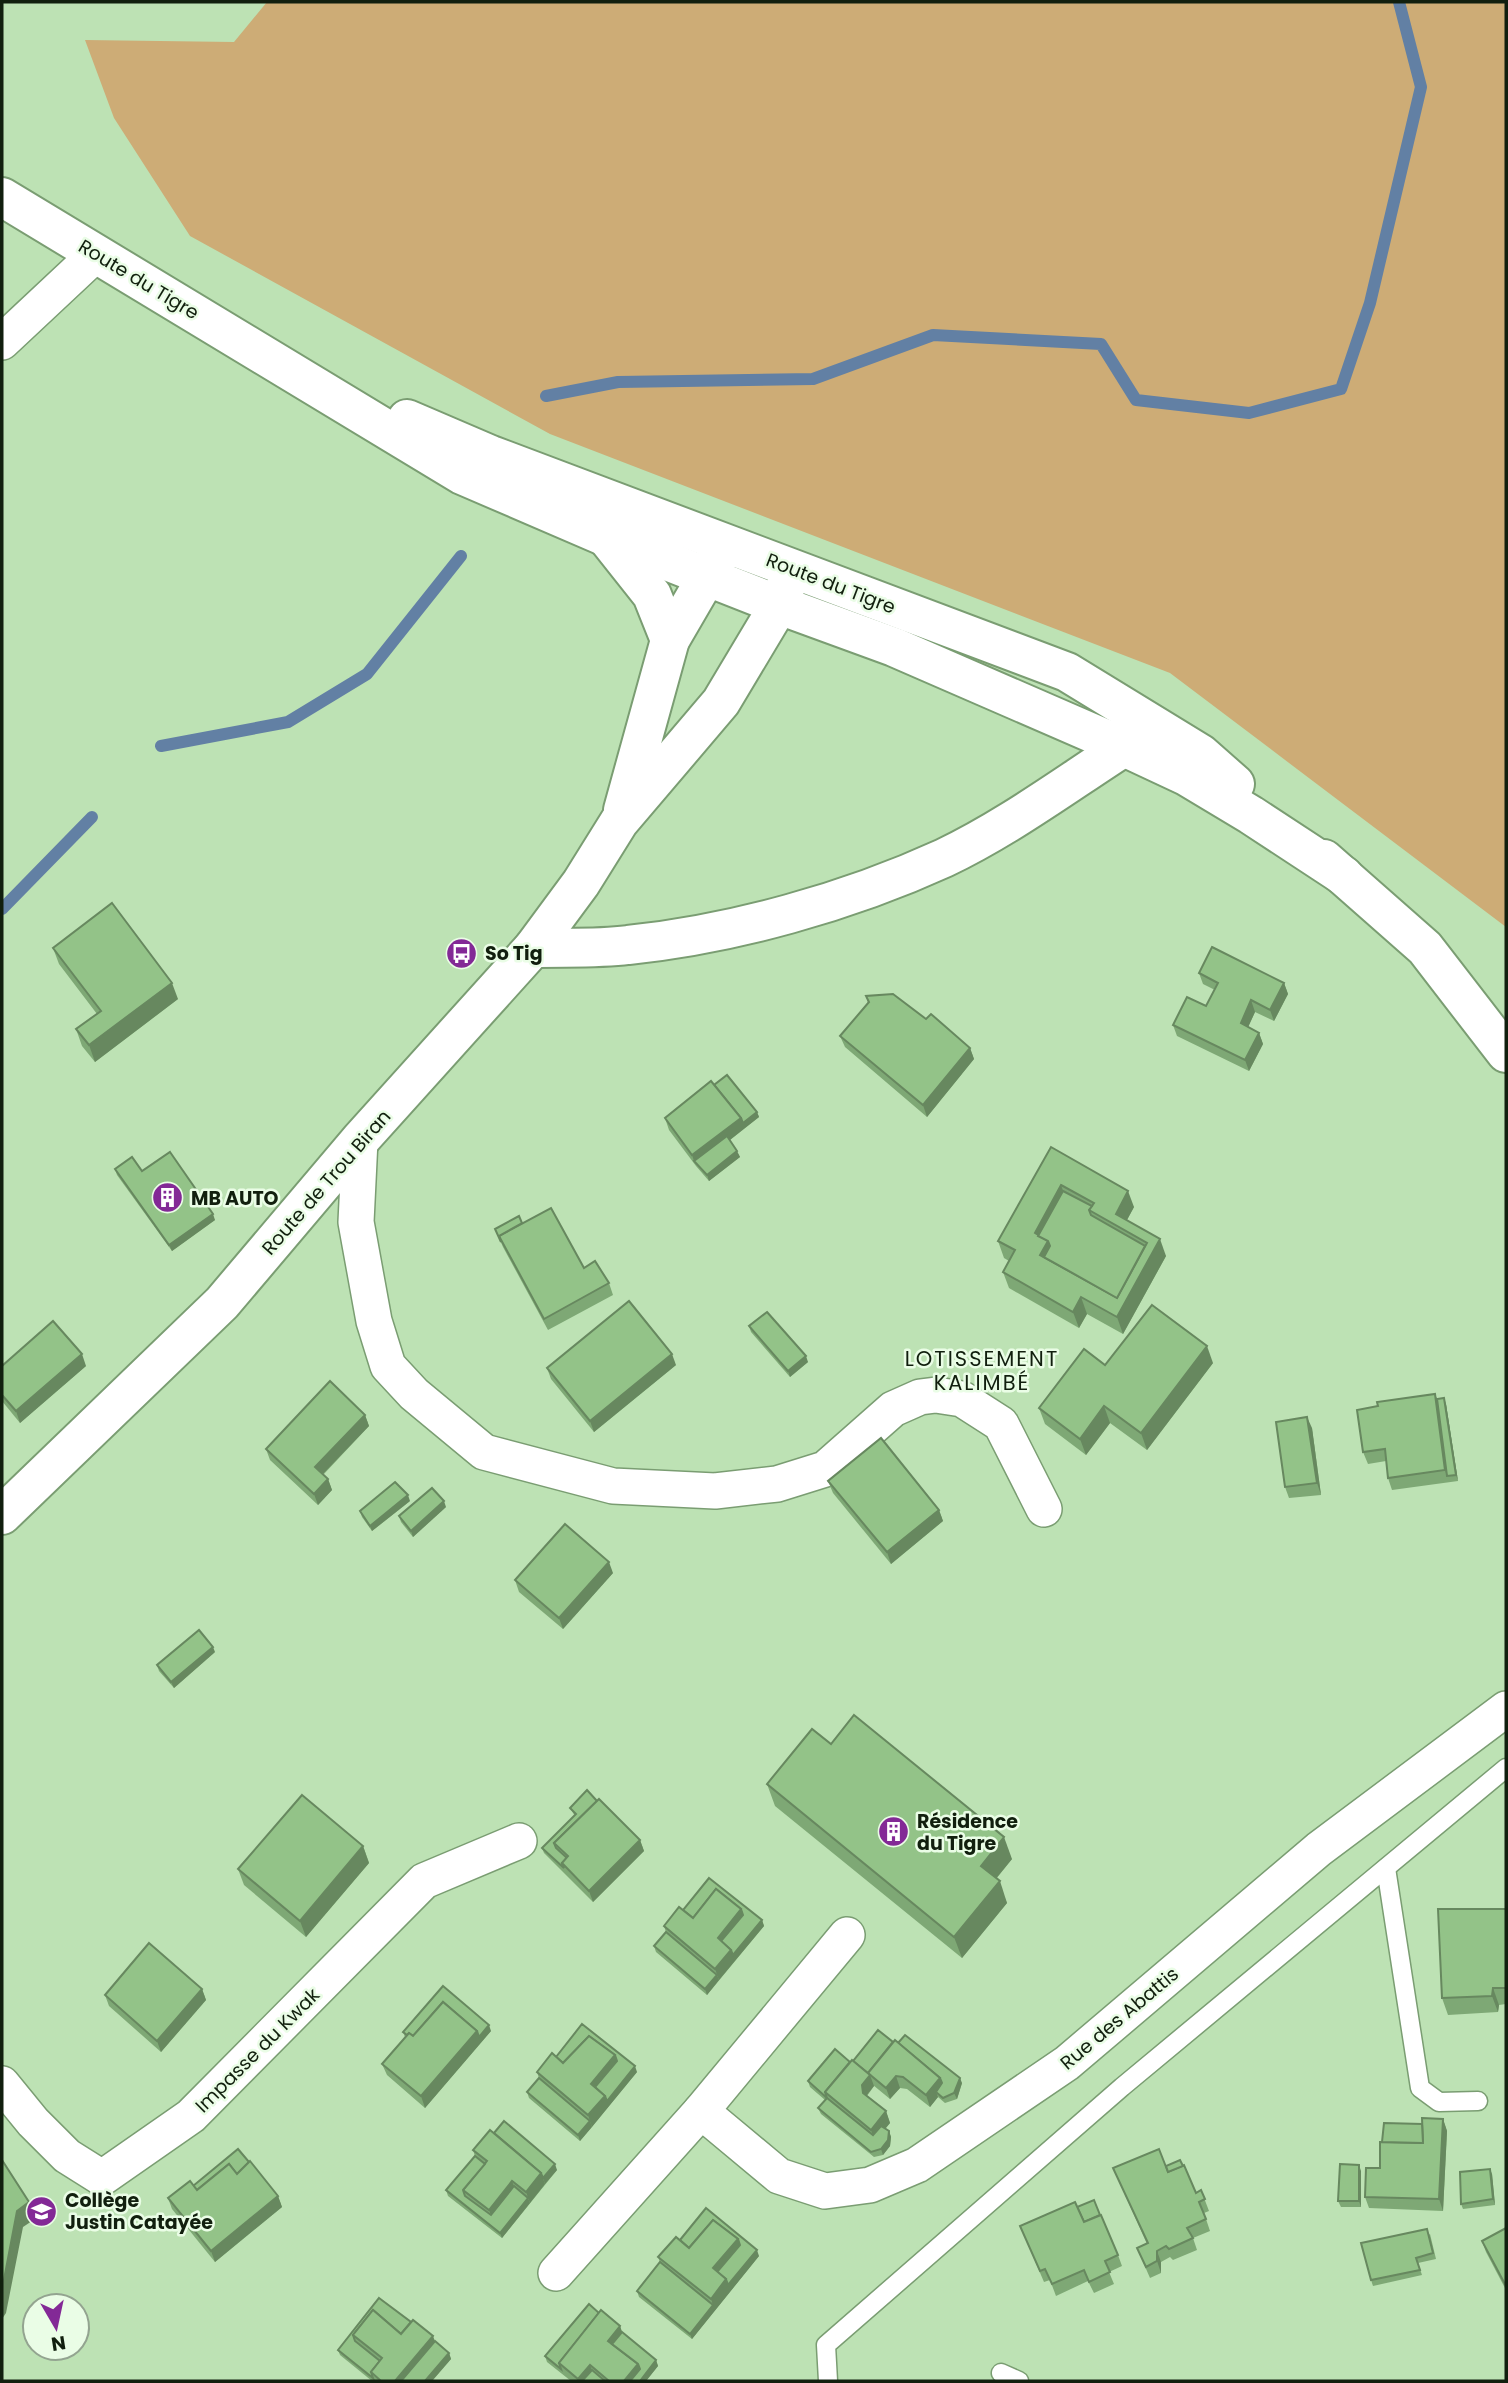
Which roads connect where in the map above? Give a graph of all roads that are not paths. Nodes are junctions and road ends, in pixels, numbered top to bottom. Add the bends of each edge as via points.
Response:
1 (2, 197) edge
2 (96, 254) junction
3 (2, 342) edge
4 (277, 361) junction
5 (606, 537) junction
6 (727, 543) junction
7 (792, 568) junction
8 (708, 576) junction
9 (779, 605) junction
10 (670, 640) junction
11 (1124, 747) junction
12 (619, 822) junction
13 (1344, 876) junction
14 (533, 948) junction
15 (1506, 1053) edge
16 (360, 1140) junction
17 (1044, 1509) dead end
18 (2, 1515) edge
19 (1506, 1709) edge
20 (1506, 1768) edge
21 (519, 1841) dead end
22 (1386, 1868) junction
23 (847, 1935) dead end
24 (2, 2084) edge
25 (1478, 2101) dead end
26 (701, 2111) junction
27 (556, 2273) dead end
28 (1001, 2373) dead end
29 (828, 2381) edge
30 (1019, 2381) edge

1 - 2 main road, Route du Tigre
2 - 3 street
2 - 4 main road, Route du Tigre
4 - 5 main road, Route du Tigre via 462,475
4 - 6 main road, Route du Tigre via 491,455
5 - 8 main road, Route du Tigre
5 - 10 main road via 652,595
6 - 7 main road, Route du Tigre
6 - 8 main road, Route de Trou Biran
7 - 9 main road, Route de Trou Biran
7 - 13 main road, Route du Tigre via 1067,672 1201,754
8 - 9 main road, Route du Tigre
8 - 10 main road, Route de Trou Biran
9 - 11 main road, Route du Tigre via 894,647
9 - 12 main road, Route de Trou Biran via 721,702
10 - 12 main road, Route de Trou Biran
11 - 13 main road, Route du Tigre via 1251,814
11 - 14 main road via 992,833 944,858 845,896 684,937 627,945
12 - 14 main road, Route de Trou Biran
13 - 15 main road, Route du Tigre via 1425,948
14 - 16 main road, Route de Trou Biran
16 - 17 street via 356,1222 374,1321 388,1366 414,1395 484,1452 613,1486 715,1491 777,1484 825,1469 893,1409 936,1395 962,1399 1001,1424
16 - 18 main road, Route de Trou Biran via 222,1303
19 - 26 street, Rue des Abattis via 1319,1849 1067,2063 917,2165 870,2185 825,2191 779,2176
20 - 22 lane
21 - 24 street, Impasse du Kwak via 424,1881 191,2116 102,2178 67,2156
22 - 25 lane via 1420,2088 1439,2102
22 - 29 lane via 1122,2087 826,2345
23 - 26 street
26 - 27 street
28 - 30 lane

